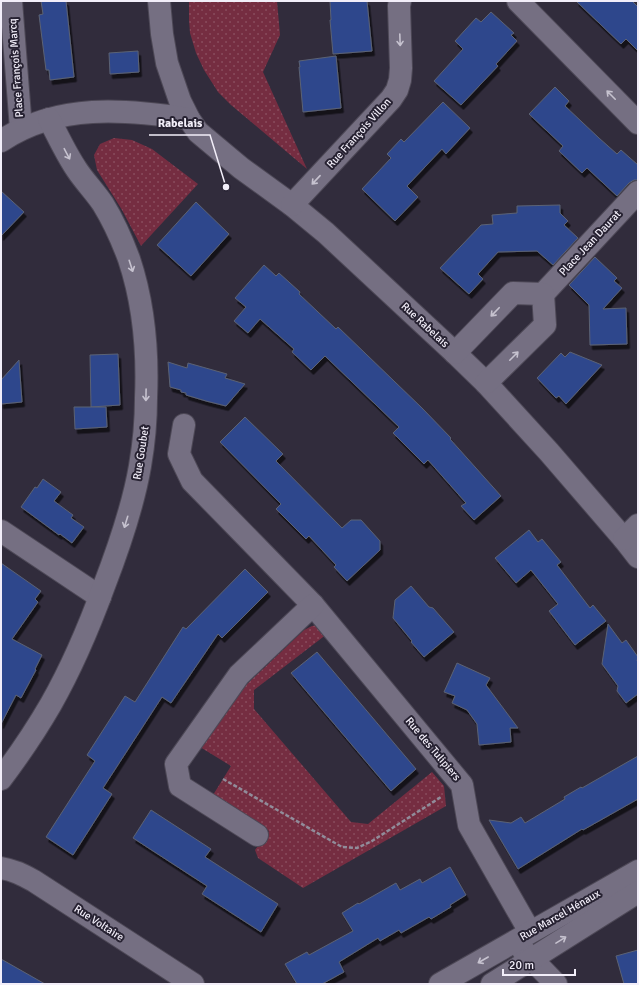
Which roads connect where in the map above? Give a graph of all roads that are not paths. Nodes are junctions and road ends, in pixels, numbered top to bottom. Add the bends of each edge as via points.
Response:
1 (12, 1) edge
2 (159, 1) edge
3 (400, 1) edge
4 (518, 1) edge
5 (189, 119) junction
6 (49, 120) junction
7 (638, 123) edge
8 (21, 129) junction
9 (1, 141) edge
10 (638, 192) edge
11 (292, 205) junction
12 (543, 294) junction
13 (455, 353) junction
14 (486, 383) junction
15 (184, 425) dead end
16 (1, 531) edge
17 (631, 532) edge
18 (638, 556) edge
19 (100, 596) junction
20 (313, 605) junction
21 (1, 779) edge
22 (257, 835) dead end
23 (1, 868) edge
24 (638, 871) edge
25 (638, 892) edge
26 (522, 937) junction
27 (531, 959) junction
28 (193, 984) edge
29 (440, 984) edge
30 (492, 984) edge
31 (556, 984) edge

1 - 8 street, Place François Marcq
2 - 5 street via 167,63
3 -> 11 street, Rue François Villon via 401,68 397,90
7 -> 4 street
5 - 6 street, Place François Marcq via 105,111
5 - 11 street, Rue Rabelais via 198,132 240,168
6 - 8 street, Place François Marcq
6 -> 19 street, Rue Goubet via 121,239 136,283 144,328 147,393 142,454 128,517
8 - 9 street
10 - 12 street, Place Jean Daurat
11 - 13 street, Rue Rabelais via 326,233
12 -> 13 street via 513,293
14 -> 12 street via 545,325
13 - 14 street, Rue Rabelais
14 - 17 street, Rue Rabelais via 549,452
15 - 20 street, Rue des Tulipiers via 179,454 192,481
16 - 19 street
17 - 18 street, Rue Rabelais
19 - 21 street, Rue Goubet via 81,645 61,686 35,730
20 - 22 street via 239,675 176,764 180,786
20 - 26 street, Rue des Tulipiers via 462,784 469,825
23 - 28 street, Rue Voltaire via 22,874 34,881
24 - 26 street, Rue Marcel Hénaux
27 -> 25 street, Rue Marcel Hénaux
26 - 27 street, Rue des Tulipiers
26 -> 29 street, Rue Marcel Hénaux
27 - 30 street, Rue Marcel Hénaux
27 - 31 street, Rue des Tulipiers

